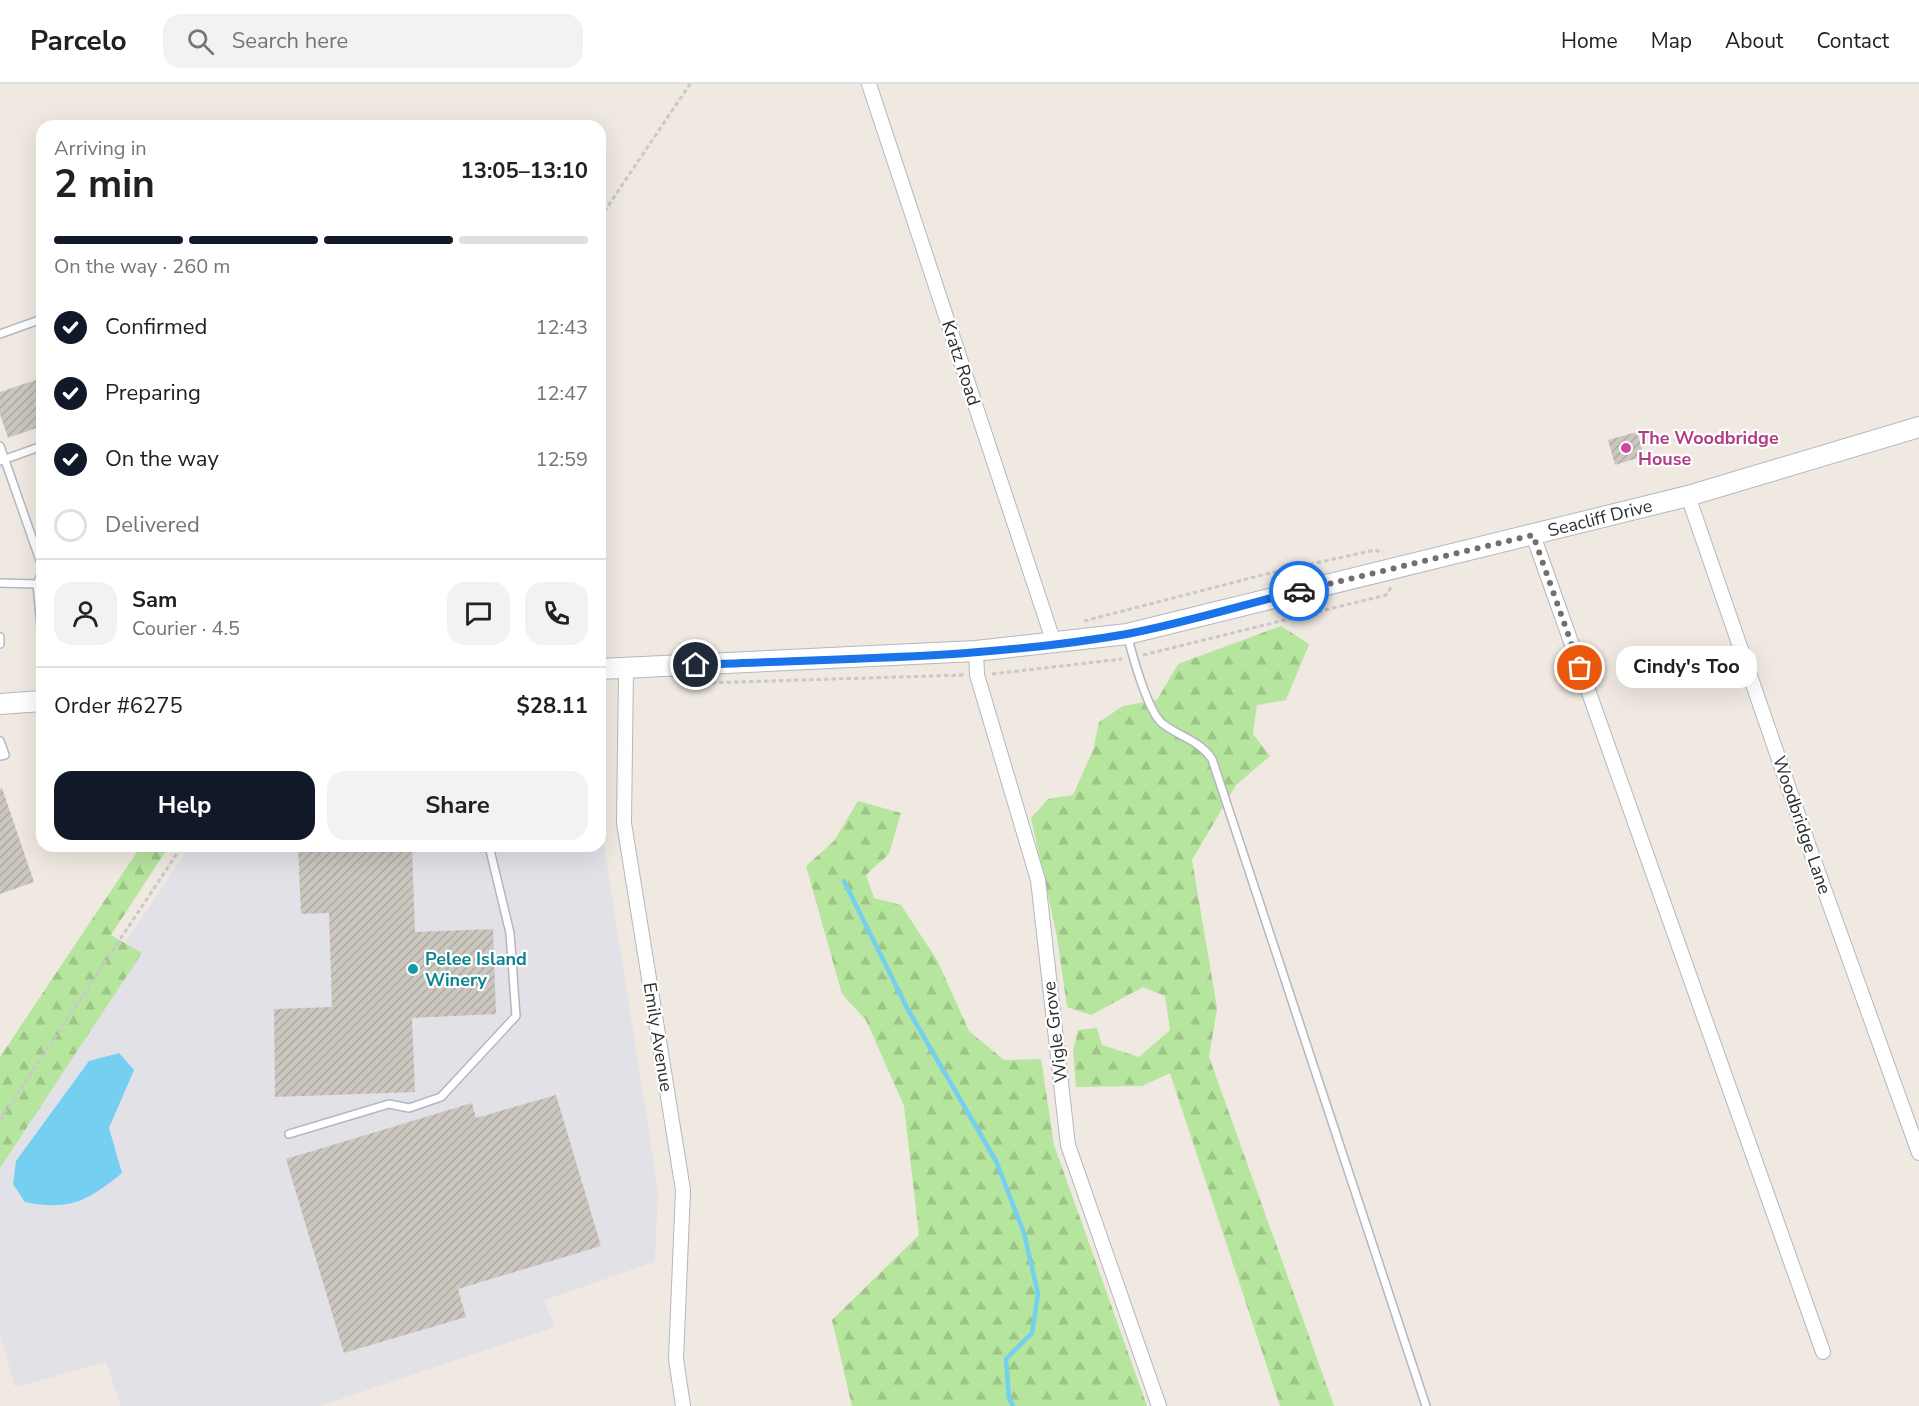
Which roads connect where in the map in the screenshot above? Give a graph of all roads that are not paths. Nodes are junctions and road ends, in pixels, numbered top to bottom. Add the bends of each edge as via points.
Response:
1 (868, 84) edge
2 (36, 321) edge
3 (0, 334) edge
4 (1919, 427) edge
5 (0, 446) edge
6 (36, 448) edge
7 (2, 460) edge
8 (1688, 496) junction
9 (1533, 535) junction
10 (36, 550) edge
11 (0, 583) edge
12 (36, 584) edge
13 (1127, 634) junction
14 (0, 637) edge
15 (1054, 643) junction
16 (0, 644) edge
17 (976, 651) junction
18 (606, 669) edge
19 (626, 669) junction
20 (36, 701) edge
21 (0, 704) edge
22 (0, 741) edge
23 (0, 756) edge
24 (490, 852) edge
25 (289, 1134) dead end
26 (1919, 1153) edge
27 (1823, 1352) dead end
28 (683, 1406) edge
29 (1160, 1406) edge
30 (1426, 1406) edge

1 - 15 street, Kratz Road
2 - 3 lane
4 - 8 main road, Seacliff Drive
5 - 7 lane
6 - 7 lane
7 - 10 lane
8 - 9 main road, Seacliff Drive
8 - 26 street, Woodbridge Lane
9 - 13 main road, Seacliff Drive
9 - 27 street
11 - 12 lane
13 - 15 main road, Seacliff Drive
13 - 30 lane via 1155,716 1203,746 1212,759
14 - 16 lane
15 - 17 main road, Seacliff Drive
17 - 19 main road, Seacliff Drive
17 - 29 street, Wigle Grove via 977,675 1038,880 1068,1145
18 - 19 main road, Seacliff Drive
19 - 28 street, Emily Avenue via 624,824 683,1190 676,1359
20 - 21 main road
22 - 23 lane via 5,755
24 - 25 lane via 510,933 516,1016 441,1097 409,1108 389,1104

